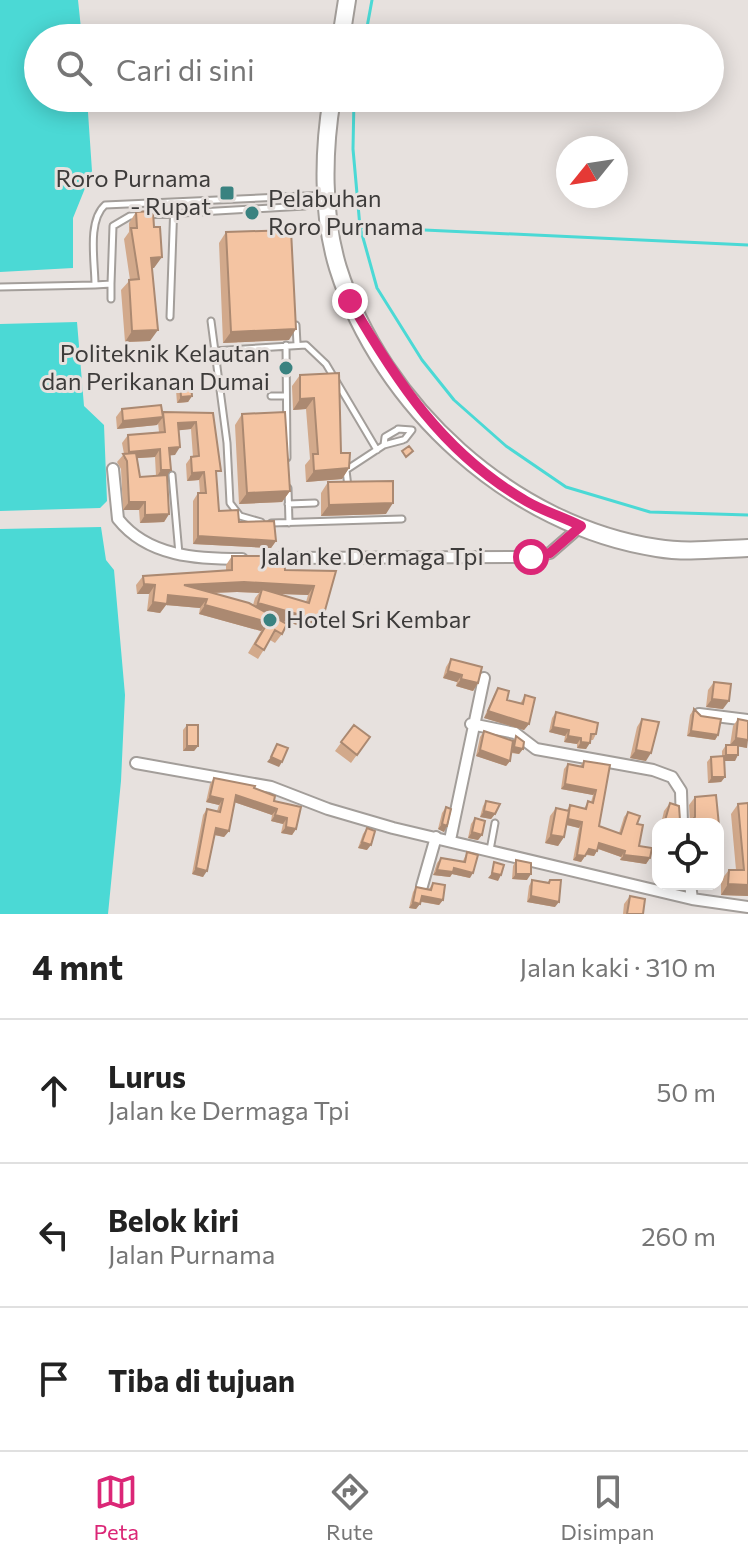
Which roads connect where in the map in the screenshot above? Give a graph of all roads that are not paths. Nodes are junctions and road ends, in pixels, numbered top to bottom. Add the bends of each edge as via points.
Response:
1 (347, 0) edge
2 (343, 24) edge
3 (331, 112) edge
4 (327, 200) junction
5 (174, 201) junction
6 (174, 214) junction
7 (111, 284) junction
8 (95, 285) junction
9 (0, 287) edge
10 (111, 299) dead end
11 (295, 315) edge
12 (170, 317) dead end
13 (211, 321) dead end
14 (297, 344) junction
15 (286, 345) junction
16 (213, 351) junction
17 (271, 396) dead end
18 (286, 396) junction
19 (428, 422) junction
20 (412, 430) junction
21 (384, 445) junction
22 (377, 450) junction
23 (113, 469) dead end
24 (172, 475) edge
25 (348, 487) edge
26 (315, 503) dead end
27 (288, 504) junction
28 (402, 519) dead end
29 (289, 523) junction
30 (581, 526) junction
31 (748, 548) edge
32 (179, 555) junction
33 (484, 678) edge
34 (699, 714) edge
35 (748, 720) edge
36 (471, 724) junction
37 (136, 763) dead end
38 (682, 818) edge
39 (495, 823) dead end
40 (436, 837) junction
41 (450, 840) junction
42 (490, 850) junction
43 (422, 886) edge
44 (691, 890) edge
45 (692, 899) junction
46 (748, 907) edge

1 - 2 main road
3 - 4 main road
4 - 5 lane via 305,196
4 - 6 lane via 306,206
4 - 19 main road via 337,265 350,301
5 - 6 lane
5 - 8 lane via 101,209 95,227
6 - 7 lane via 130,216 113,226
6 - 12 lane
7 - 8 lane
7 - 10 lane
8 - 9 lane
11 - 14 lane
13 - 16 lane
14 - 15 lane
14 - 22 lane via 326,364
15 - 16 lane
15 - 18 lane
16 - 29 lane via 231,508 255,522
17 - 18 lane
18 - 27 lane
19 - 20 lane
19 - 30 main road via 490,477 527,502
20 - 21 lane via 404,440
20 - 21 lane via 397,429 385,437
21 - 22 lane
22 - 25 lane via 348,467
23 - 32 street, Jalan ke Dermaga Tpi via 121,523 157,548
24 - 32 lane
26 - 27 lane
27 - 29 lane
28 - 29 lane
30 - 31 main road via 658,549
30 - 32 street, Jalan ke Dermaga Tpi via 550,553 531,557
33 - 36 street
34 - 35 street
36 - 38 street via 515,733 536,749 672,777 681,791
36 - 41 street
37 - 40 street via 271,787 328,809
39 - 42 lane
40 - 41 street
40 - 43 street
41 - 42 street
42 - 45 street
44 - 45 street
45 - 46 street

